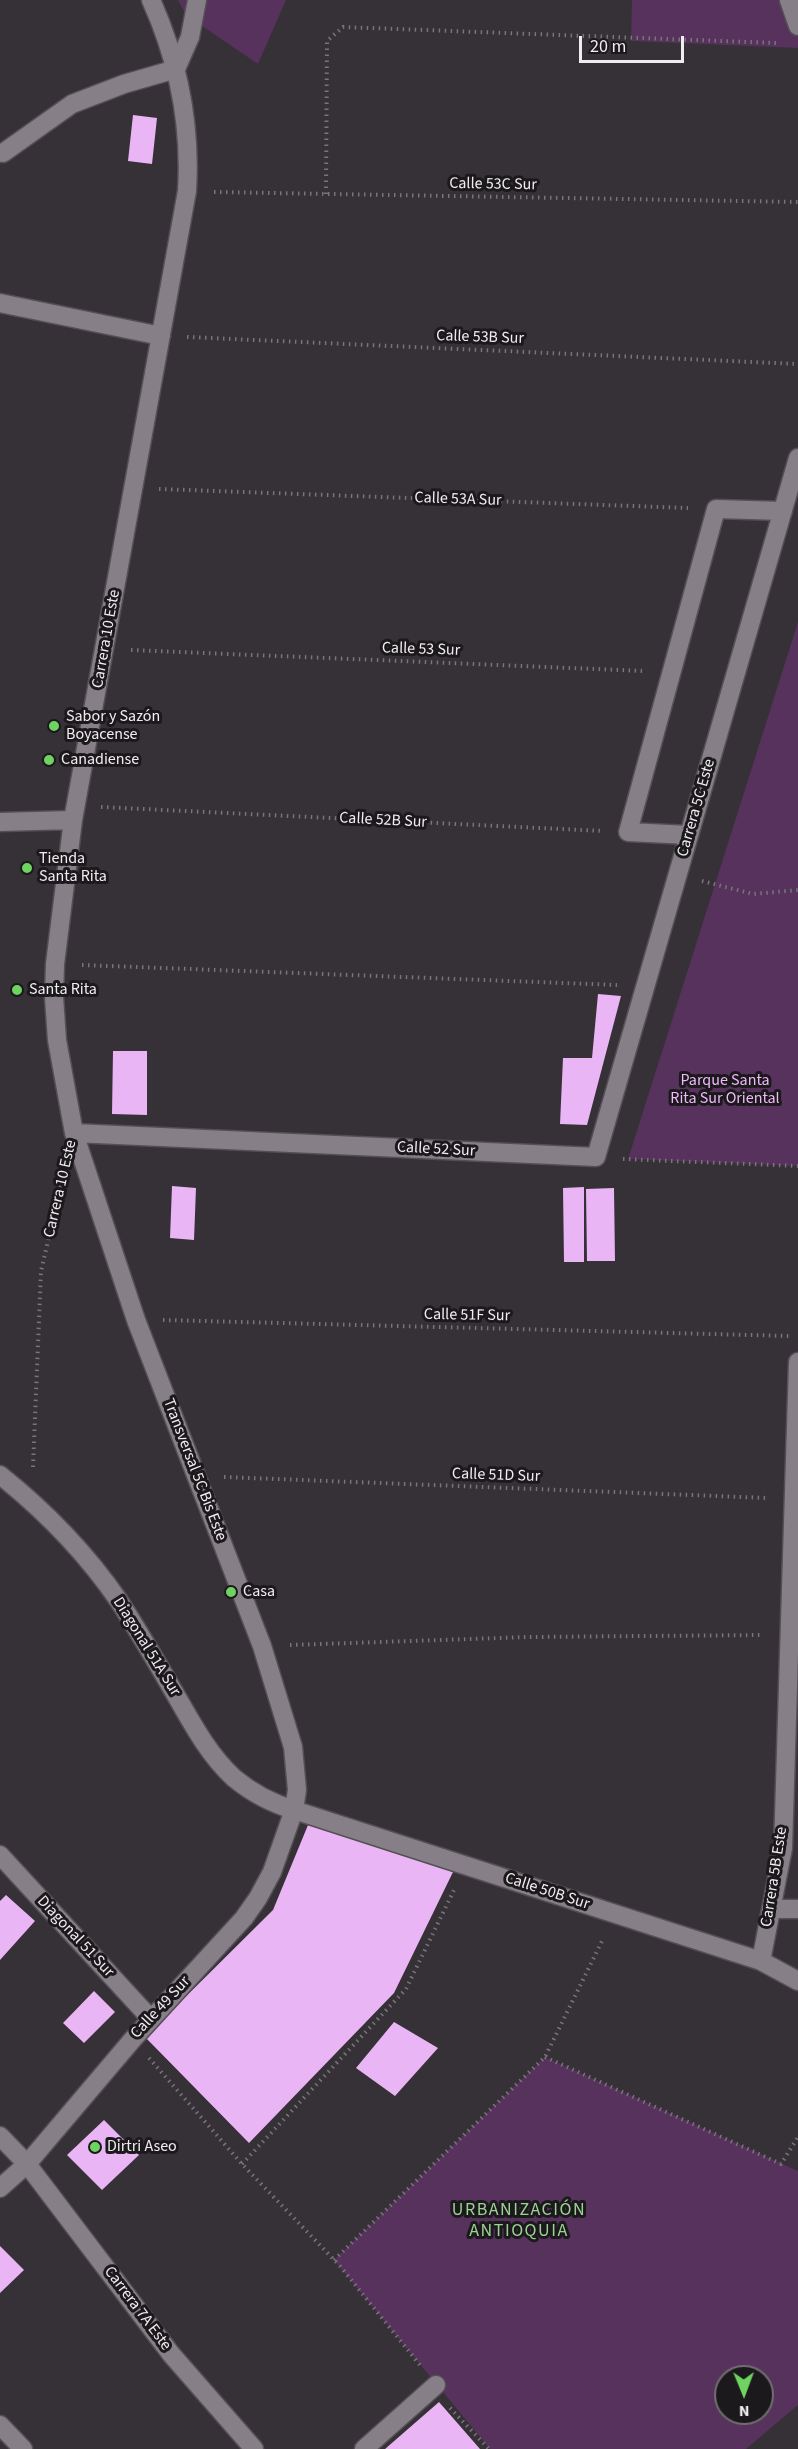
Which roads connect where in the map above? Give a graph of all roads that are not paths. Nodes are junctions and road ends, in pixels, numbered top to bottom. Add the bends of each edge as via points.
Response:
1 (151, 0) edge
2 (198, 0) edge
3 (789, 0) edge
4 (798, 26) edge
5 (176, 69) junction
6 (3, 153) dead end
7 (0, 303) edge
8 (160, 336) junction
9 (798, 458) edge
10 (783, 511) junction
11 (75, 813) junction
12 (0, 822) edge
13 (689, 835) junction
14 (74, 1133) junction
15 (596, 1157) joint
16 (798, 1362) edge
17 (797, 1444) edge
18 (0, 1475) edge
19 (795, 1597) edge
20 (792, 1749) edge
21 (294, 1810) junction
22 (0, 1855) edge
23 (771, 1909) junction
24 (798, 1909) edge
25 (761, 1961) junction
26 (798, 1981) edge
27 (151, 2019) junction
28 (0, 2136) edge
29 (27, 2164) junction
30 (0, 2188) edge
31 (436, 2385) road end
32 (0, 2425) edge
33 (23, 2449) edge
34 (254, 2449) edge
35 (364, 2449) edge

1 - 5 street, Carrera 10 Este
2 - 5 street via 190,37
3 - 4 street
5 - 6 street via 72,104
5 - 8 street, Carrera 10 Este via 189,169
7 - 8 street
8 - 11 street, Carrera 10 Este
9 - 10 street, Carrera 5C Este
10 - 13 street, Carrera 5C Este
10 - 13 street via 716,509 628,832
11 - 12 street
11 - 14 street, Carrera 10 Este via 55,964 57,1040
13 - 15 street, Carrera 5C Este
14 - 15 street, Calle 52 Sur
14 - 21 street, Transversal 5C Bis Este via 136,1320 262,1646 293,1747 297,1790
16 - 17 street, Carrera 5B Este
17 - 19 street, Carrera 5B Este
18 - 21 street, Diagonal 51A Sur via 56,1525 89,1562 118,1600 196,1731 223,1767 255,1794
19 - 20 street, Carrera 5B Este via 789,1634
20 - 23 street, Carrera 5B Este via 783,1848
21 - 25 street, Calle 50B Sur
21 - 27 street, Calle 49 Sur via 284,1844 258,1898
22 - 27 street, Diagonal 51 Sur
23 - 24 street
23 - 25 street, Carrera 5B Este
25 - 26 street, Calle 50B Sur
27 - 29 street, Calle 49 Sur
28 - 29 street, Carrera 7A Este
29 - 30 street, Calle 49 Sur
29 - 34 street, Carrera 7A Este via 171,2354
31 - 35 street
32 - 33 street

